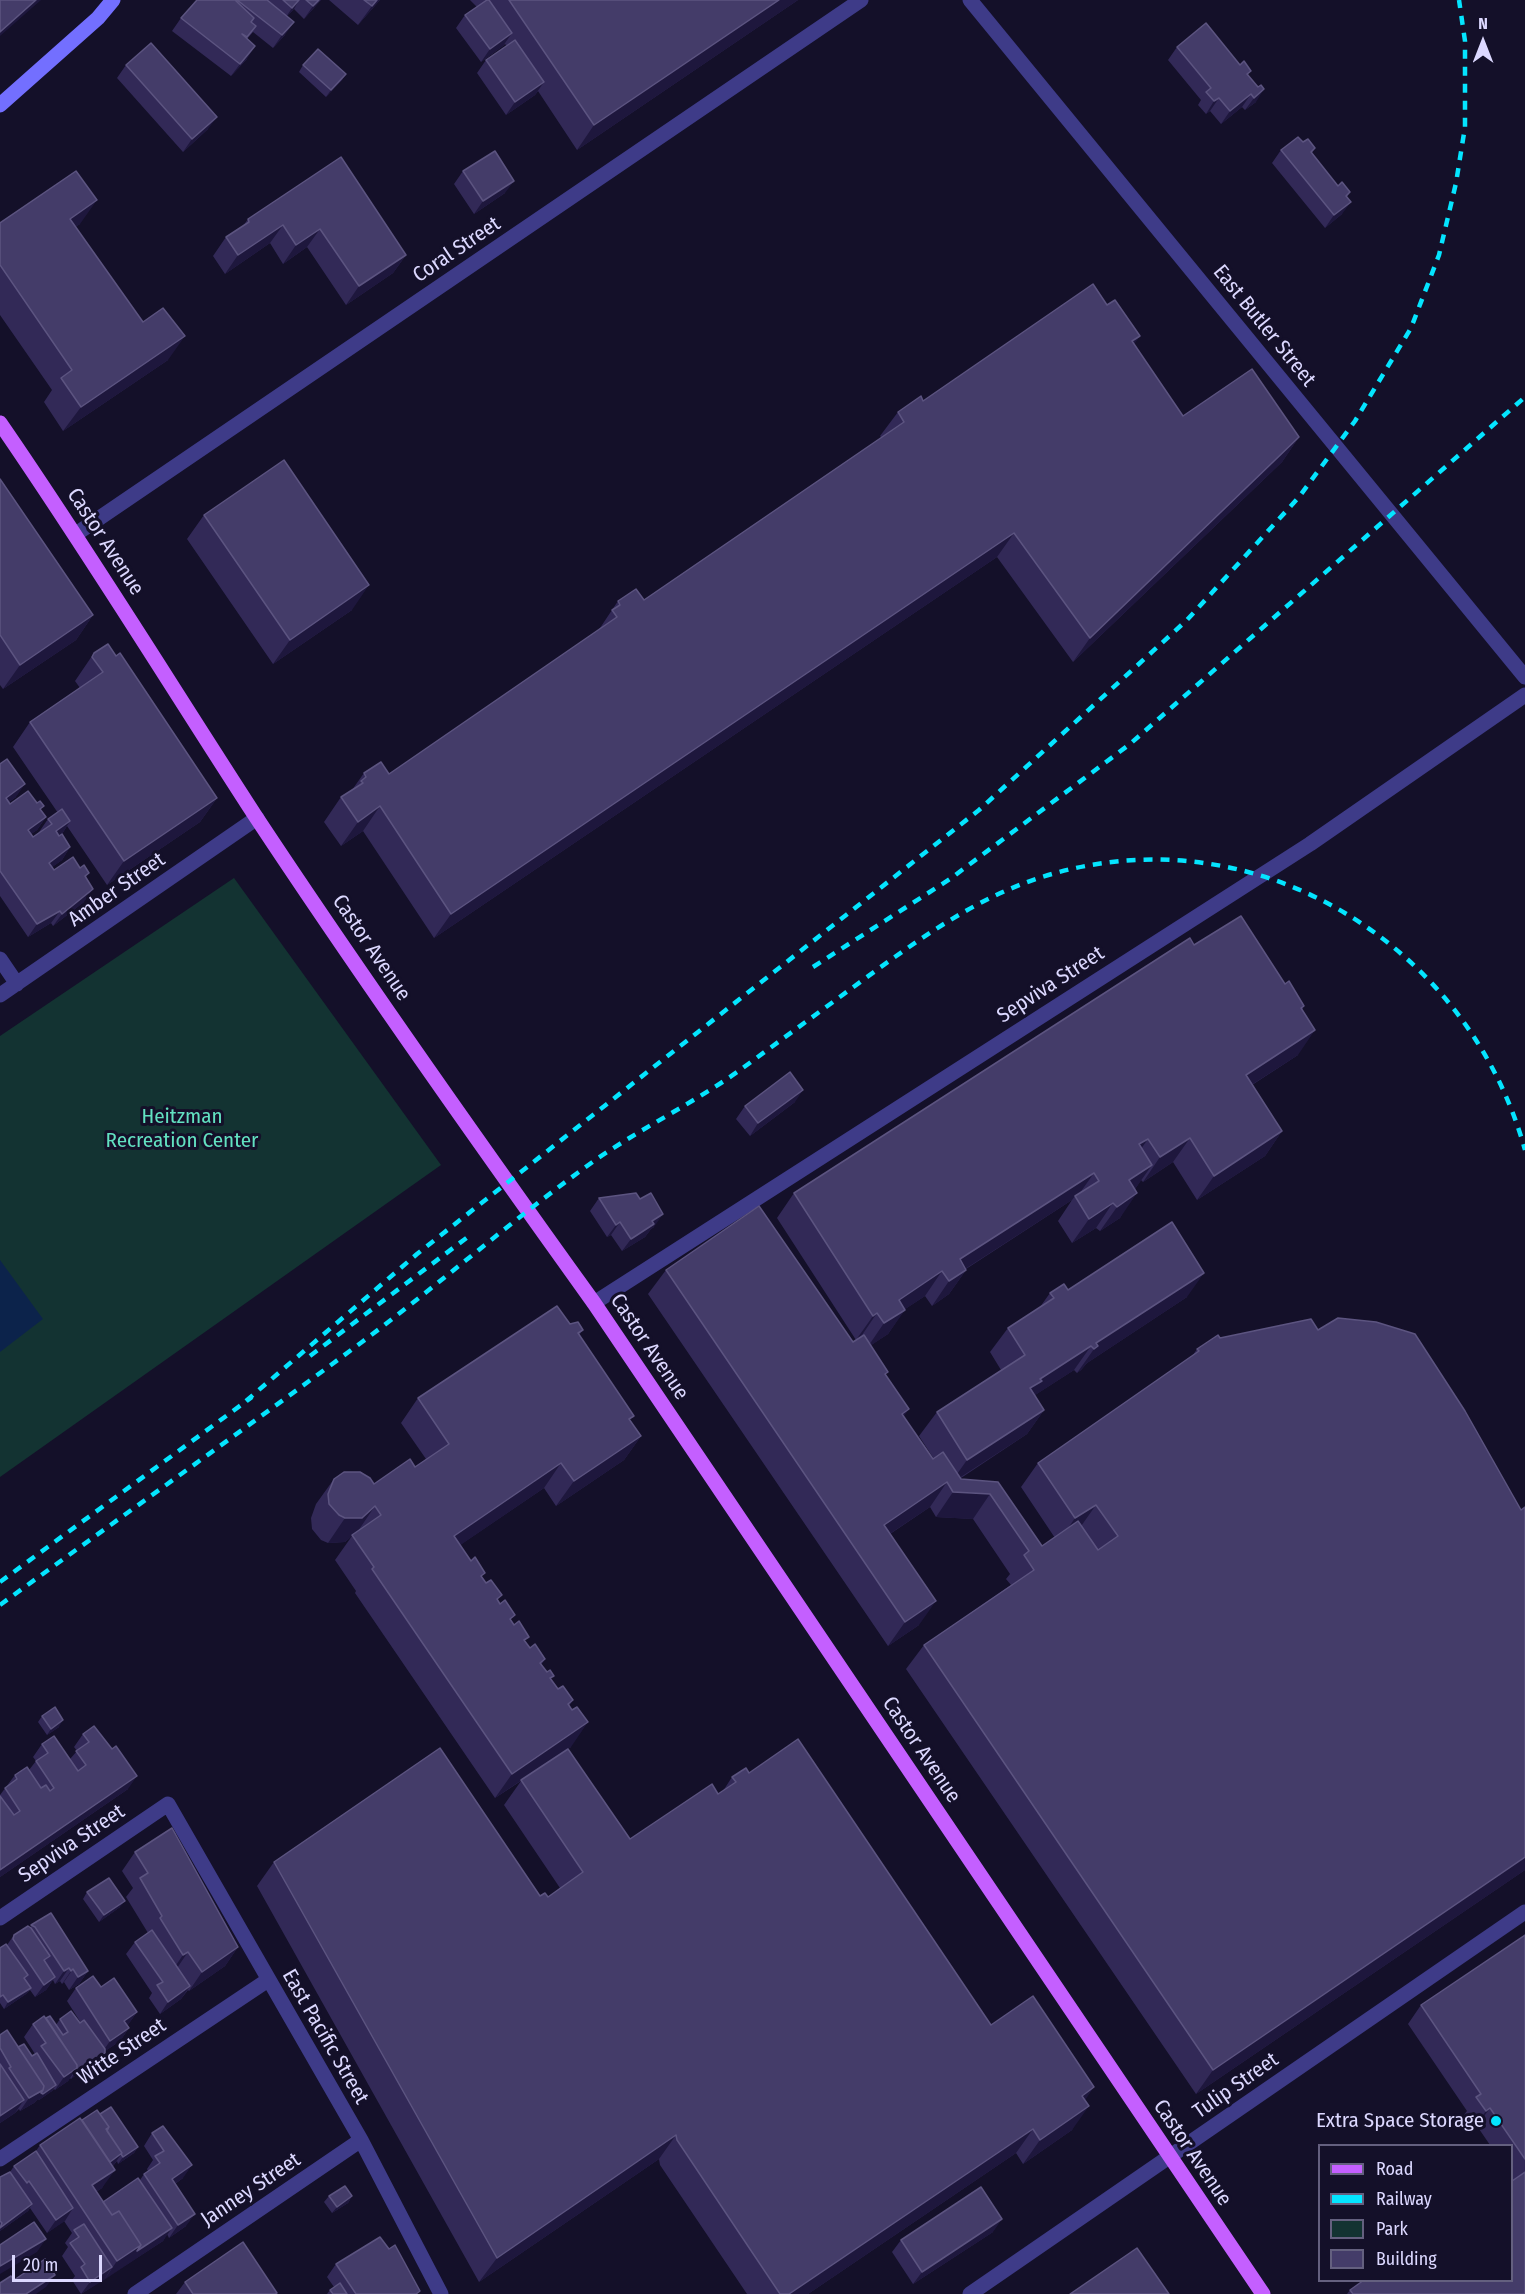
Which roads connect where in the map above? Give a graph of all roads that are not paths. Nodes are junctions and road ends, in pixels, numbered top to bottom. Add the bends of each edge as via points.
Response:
1 (113, 0) edge
2 (861, 0) edge
3 (970, 0) edge
4 (0, 105) edge
5 (0, 423) edge
6 (76, 534) junction
7 (1525, 677) edge
8 (1525, 695) edge
9 (257, 818) junction
10 (0, 959) edge
11 (17, 984) junction
12 (0, 995) edge
13 (594, 1303) junction
14 (168, 1804) joint
15 (1525, 1912) edge
16 (0, 1918) edge
17 (268, 1980) junction
18 (361, 2140) junction
19 (1170, 2158) junction
20 (0, 2159) edge
21 (135, 2294) edge
22 (441, 2294) edge
23 (970, 2294) edge
24 (1263, 2294) edge

1 - 4 main road
2 - 6 street, Coral Street
3 - 7 street, East Butler Street
5 - 6 main road, Castor Avenue
6 - 9 main road, Castor Avenue
8 - 13 street, Sepviva Street via 1310,844
9 - 11 street, Amber Street
9 - 13 main road, Castor Avenue via 484,1150
10 - 11 street
11 - 12 street, Amber Street
13 - 19 main road, Castor Avenue
14 - 16 street, Sepviva Street
14 - 17 street, East Pacific Street
15 - 19 street, Tulip Street
17 - 18 street, East Pacific Street
17 - 20 street, Witte Street
18 - 21 street, Janney Street
18 - 22 street, East Pacific Street
19 - 23 street, Tulip Street
19 - 24 main road, Castor Avenue

